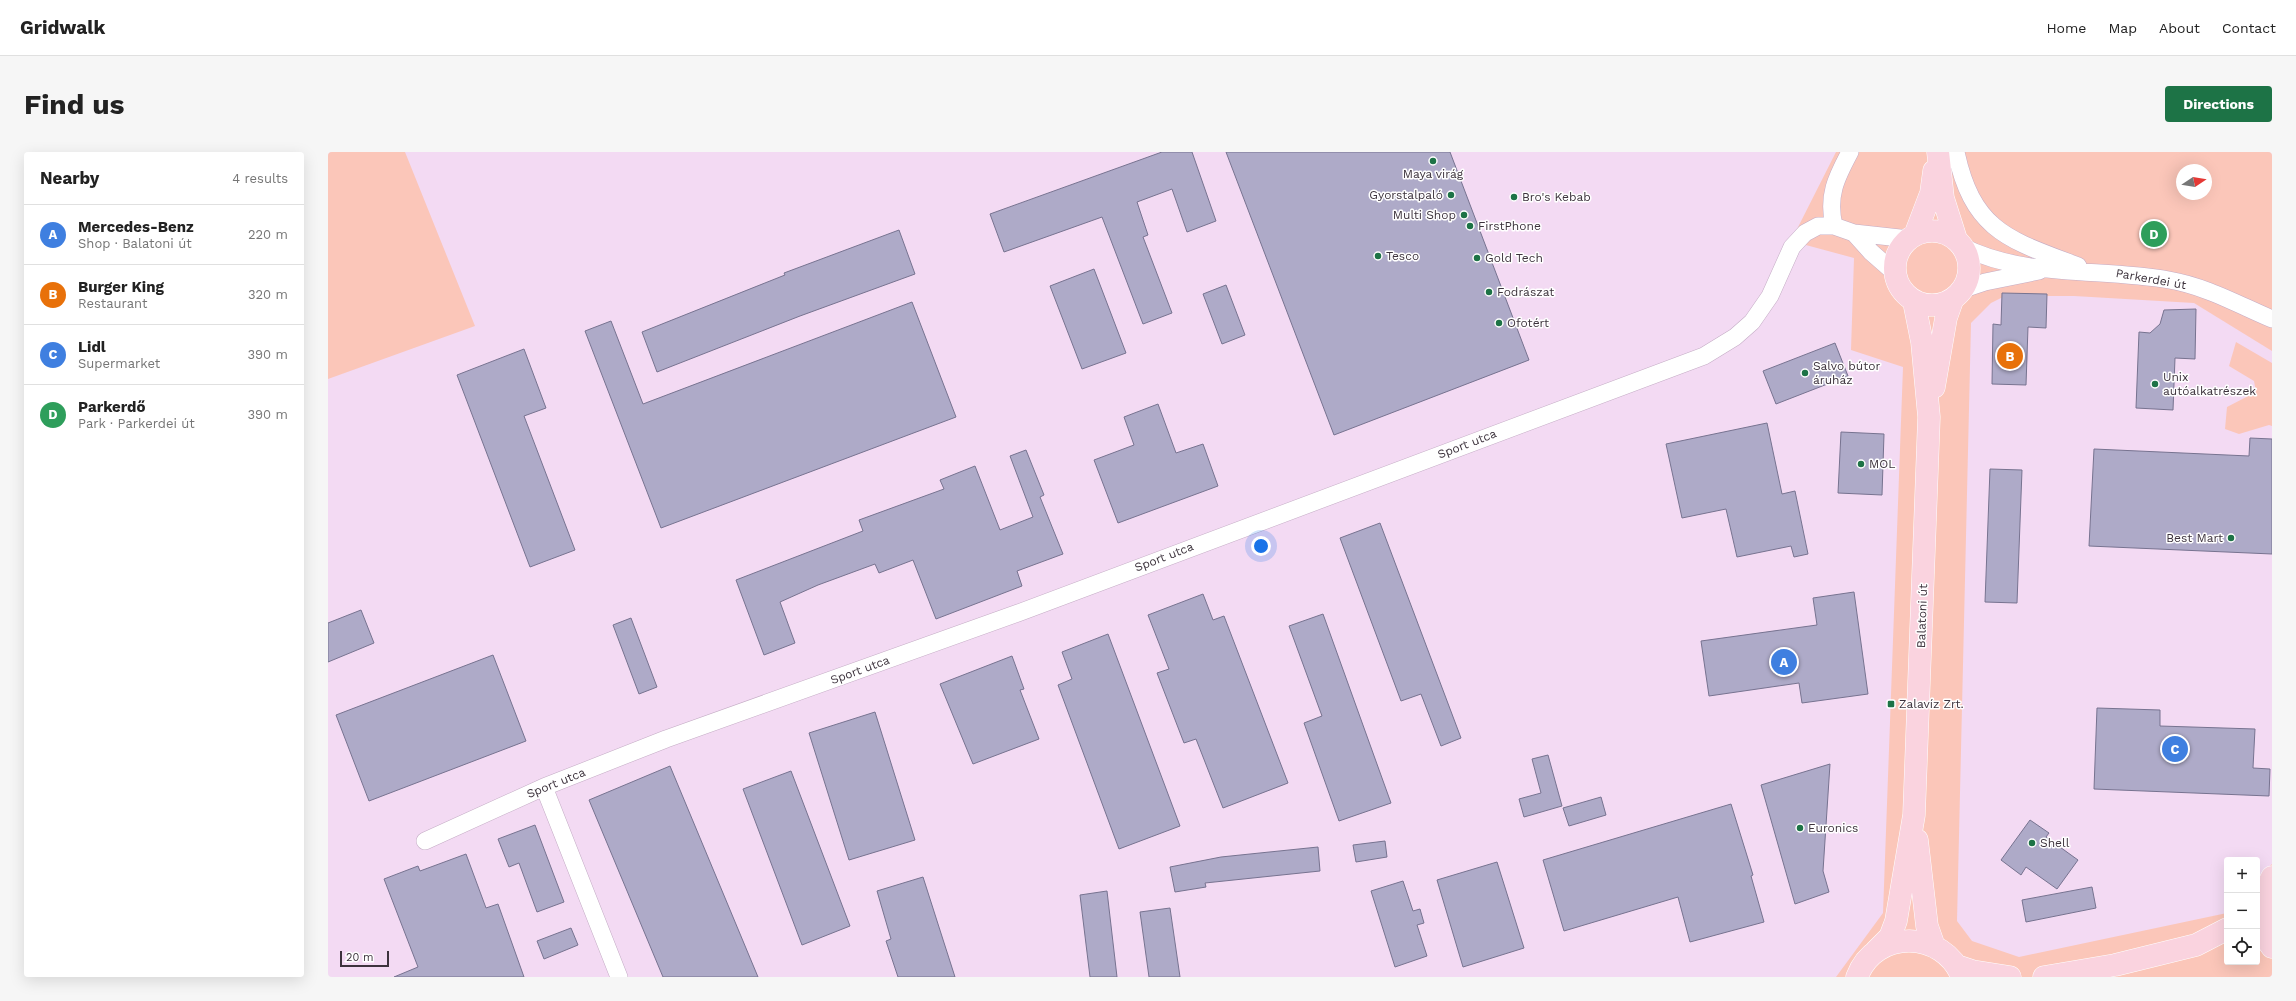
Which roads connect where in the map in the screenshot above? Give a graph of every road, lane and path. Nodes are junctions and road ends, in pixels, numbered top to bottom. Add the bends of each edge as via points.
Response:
1 (1850, 152) edge
2 (1937, 152) edge
3 (1956, 152) edge
4 (1834, 226) junction
5 (1854, 233) junction
6 (1912, 237) junction
7 (1959, 243) junction
8 (2047, 270) junction
9 (2092, 271) junction
10 (1895, 273) junction
11 (1958, 295) junction
12 (1914, 302) junction
13 (2272, 319) edge
14 (1928, 417) junction
15 (544, 787) junction
16 (1914, 815) junction
17 (424, 842) dead end
18 (2272, 877) edge
19 (2260, 906) edge
20 (2260, 920) edge
21 (2224, 931) edge
22 (2196, 945) junction
23 (1934, 946) junction
24 (2224, 946) edge
25 (2272, 947) edge
26 (2260, 949) edge
27 (1876, 951) junction
28 (2272, 952) edge
29 (1960, 972) edge
30 (1856, 975) edge
31 (619, 977) edge
32 (2010, 977) edge
33 (2044, 977) edge

1 - 4 street via 1831,194
2 - 6 main road, Balatoni út via 1931,193
2 - 7 main road, Balatoni út via 1944,198
3 - 9 street via 1960,170 1972,199 1995,228 2010,239
4 - 5 street, Sport utca
4 - 15 street, Sport utca via 1818,226 1805,233 1792,247 1770,296 1752,322 1735,337 1704,356 1011,616 666,740
5 - 6 street, Sport utca
5 - 10 street
6 - 7 main road via 1935,231 1946,233
6 - 10 main road, Balatoni út via 1899,252
7 - 8 street, Parkerdei út via 1984,257
7 - 11 main road, Balatoni út via 1968,257 1970,268 1968,279
8 - 9 street, Parkerdei út
8 - 11 street, Parkerdei út via 1985,282
9 - 13 street, Parkerdei út via 2171,280 2199,288
10 - 12 main road, Balatoni út via 1897,282
11 - 12 main road via 1936,306
11 - 14 main road, Balatoni út via 1946,318
12 - 14 main road, Balatoni út via 1922,342
14 - 16 main road, Balatoni út
15 - 17 street, Sport utca
15 - 31 street
16 - 23 main road, Balatoni út via 1927,926
16 - 27 main road, Balatoni út via 1896,921 1890,937
18 - 19 main road
20 - 25 main road
21 - 22 main road
22 - 24 main road
22 - 33 main road via 2115,965
23 - 27 main road via 1920,941 1904,940
23 - 29 main road via 1947,954
26 - 28 main road
27 - 30 main road, Balatoni út
29 - 32 main road via 1972,971

